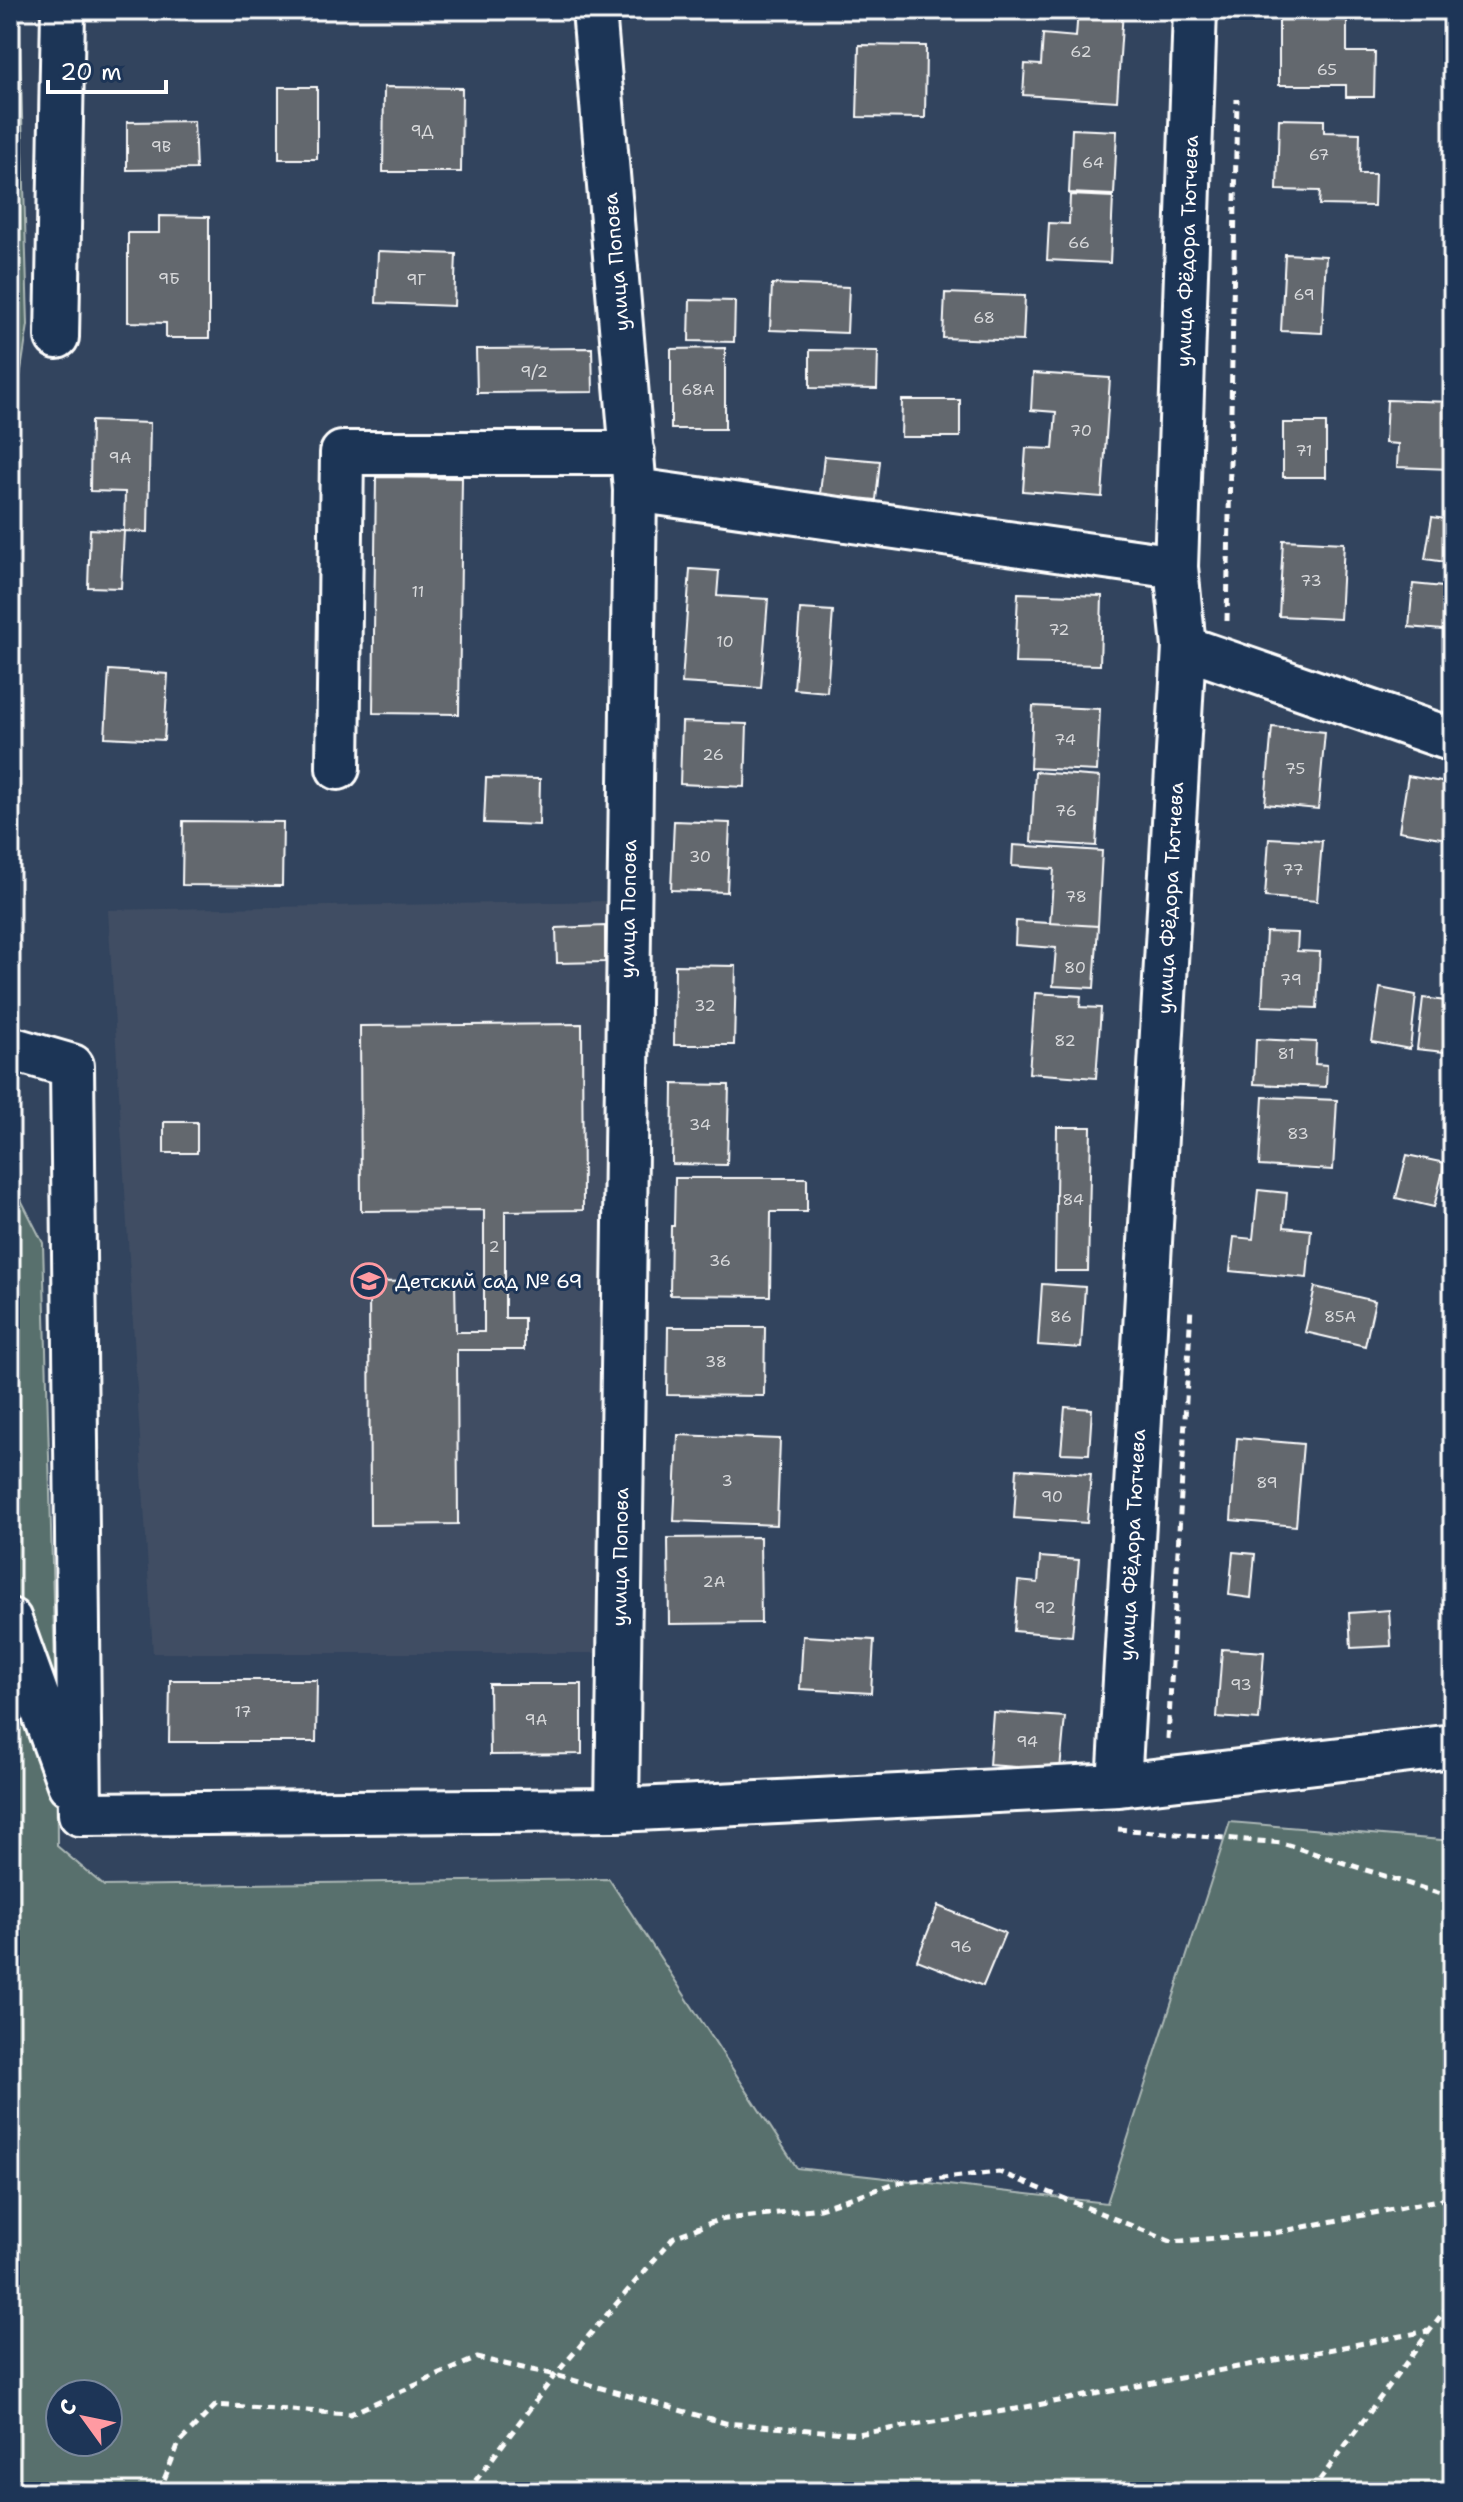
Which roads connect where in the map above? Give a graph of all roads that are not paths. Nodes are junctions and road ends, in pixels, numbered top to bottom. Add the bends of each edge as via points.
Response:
1 (63, 10) edge
2 (594, 10) edge
3 (1195, 10) edge
4 (57, 337) dead end
5 (634, 471) junction
6 (1176, 567) junction
7 (1184, 647) junction
8 (1453, 740) edge
9 (338, 768) dead end
10 (10, 1048) edge
11 (10, 1620) edge
12 (1453, 1746) edge
13 (1107, 1786) junction
14 (617, 1810) junction
15 (80, 1814) junction

1 - 4 street
2 - 5 street, улица Попова
3 - 6 street, улица Фёдора Тютчева
5 - 6 street
5 - 9 street via 342,453
5 - 14 street, улица Попова
6 - 7 street, улица Фёдора Тютчева
7 - 8 street
7 - 13 street, улица Фёдора Тютчева
10 - 15 street via 72,1066
11 - 15 street
12 - 13 street
13 - 14 street
14 - 15 street

